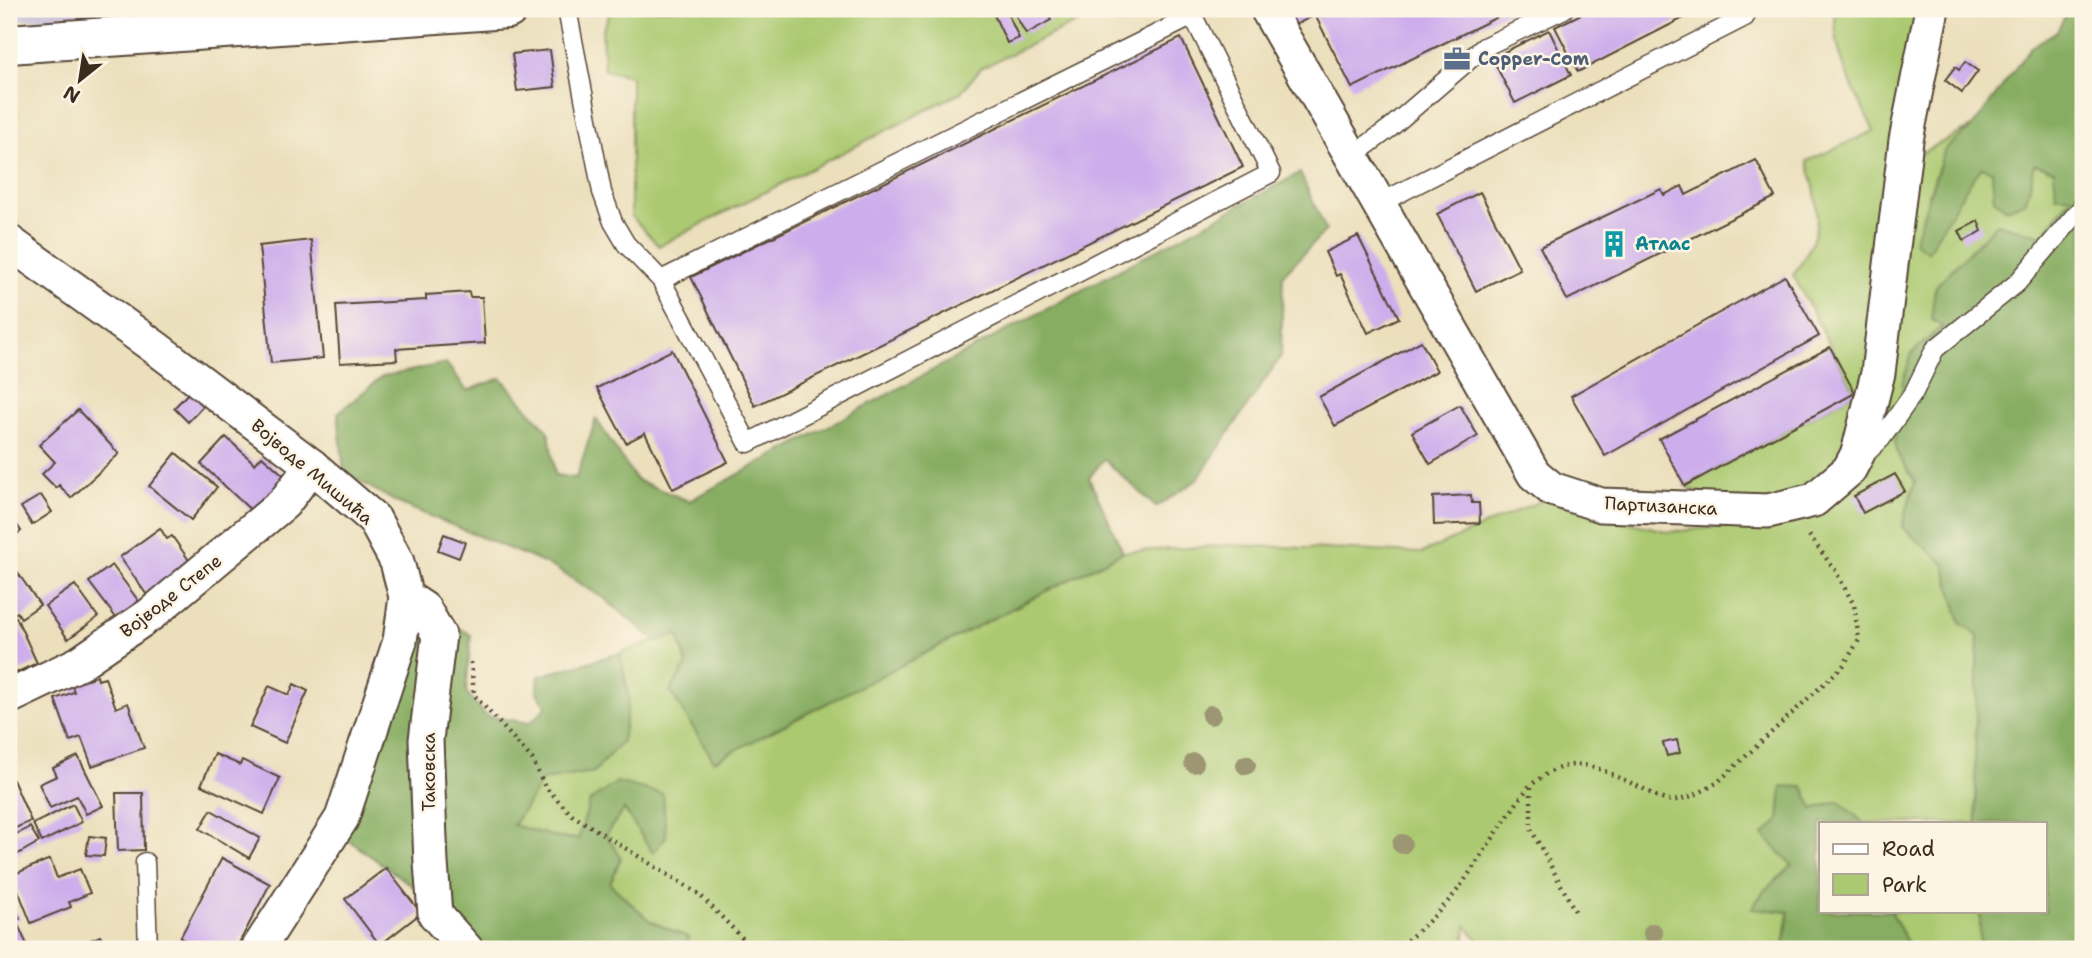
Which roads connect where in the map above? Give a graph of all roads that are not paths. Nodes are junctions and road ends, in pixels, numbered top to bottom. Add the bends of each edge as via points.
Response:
1 (508, 9) edge
2 (567, 9) edge
3 (1267, 9) edge
4 (1564, 9) edge
5 (1932, 9) edge
6 (1745, 17) dead end
7 (9, 44) edge
8 (1351, 157) junction
9 (1378, 204) junction
10 (2083, 206) edge
11 (9, 242) edge
12 (661, 280) junction
13 (312, 466) junction
14 (1849, 470) junction
15 (405, 597) junction
16 (9, 697) edge
17 (145, 862) dead end
18 (148, 949) edge
19 (258, 949) edge
20 (466, 949) edge

1 - 7 street
2 - 12 lane via 602,192 612,222 626,244
3 - 8 street, Партизанска
4 - 8 lane via 1484,47
5 - 14 street, Партизанска via 1906,140 1878,373 1858,453
6 - 9 lane
8 - 9 street, Партизанска
9 - 14 street, Партизанска via 1520,453 1552,489 1601,505 1768,511 1814,500
10 - 14 lane via 2017,283 1935,349 1913,394 1889,428
11 - 13 street, Војводе Мишића
12 - 12 lane via 1193,16 1271,173 748,443
13 - 15 street, Војводе Мишића via 374,519 397,562
13 - 16 street, Војводе Степе via 284,503 151,614 78,664
15 - 19 street, Војводе Мишића via 401,641 342,818
15 - 20 street, Таковска via 424,610 439,635 426,740 435,914
17 - 18 lane

